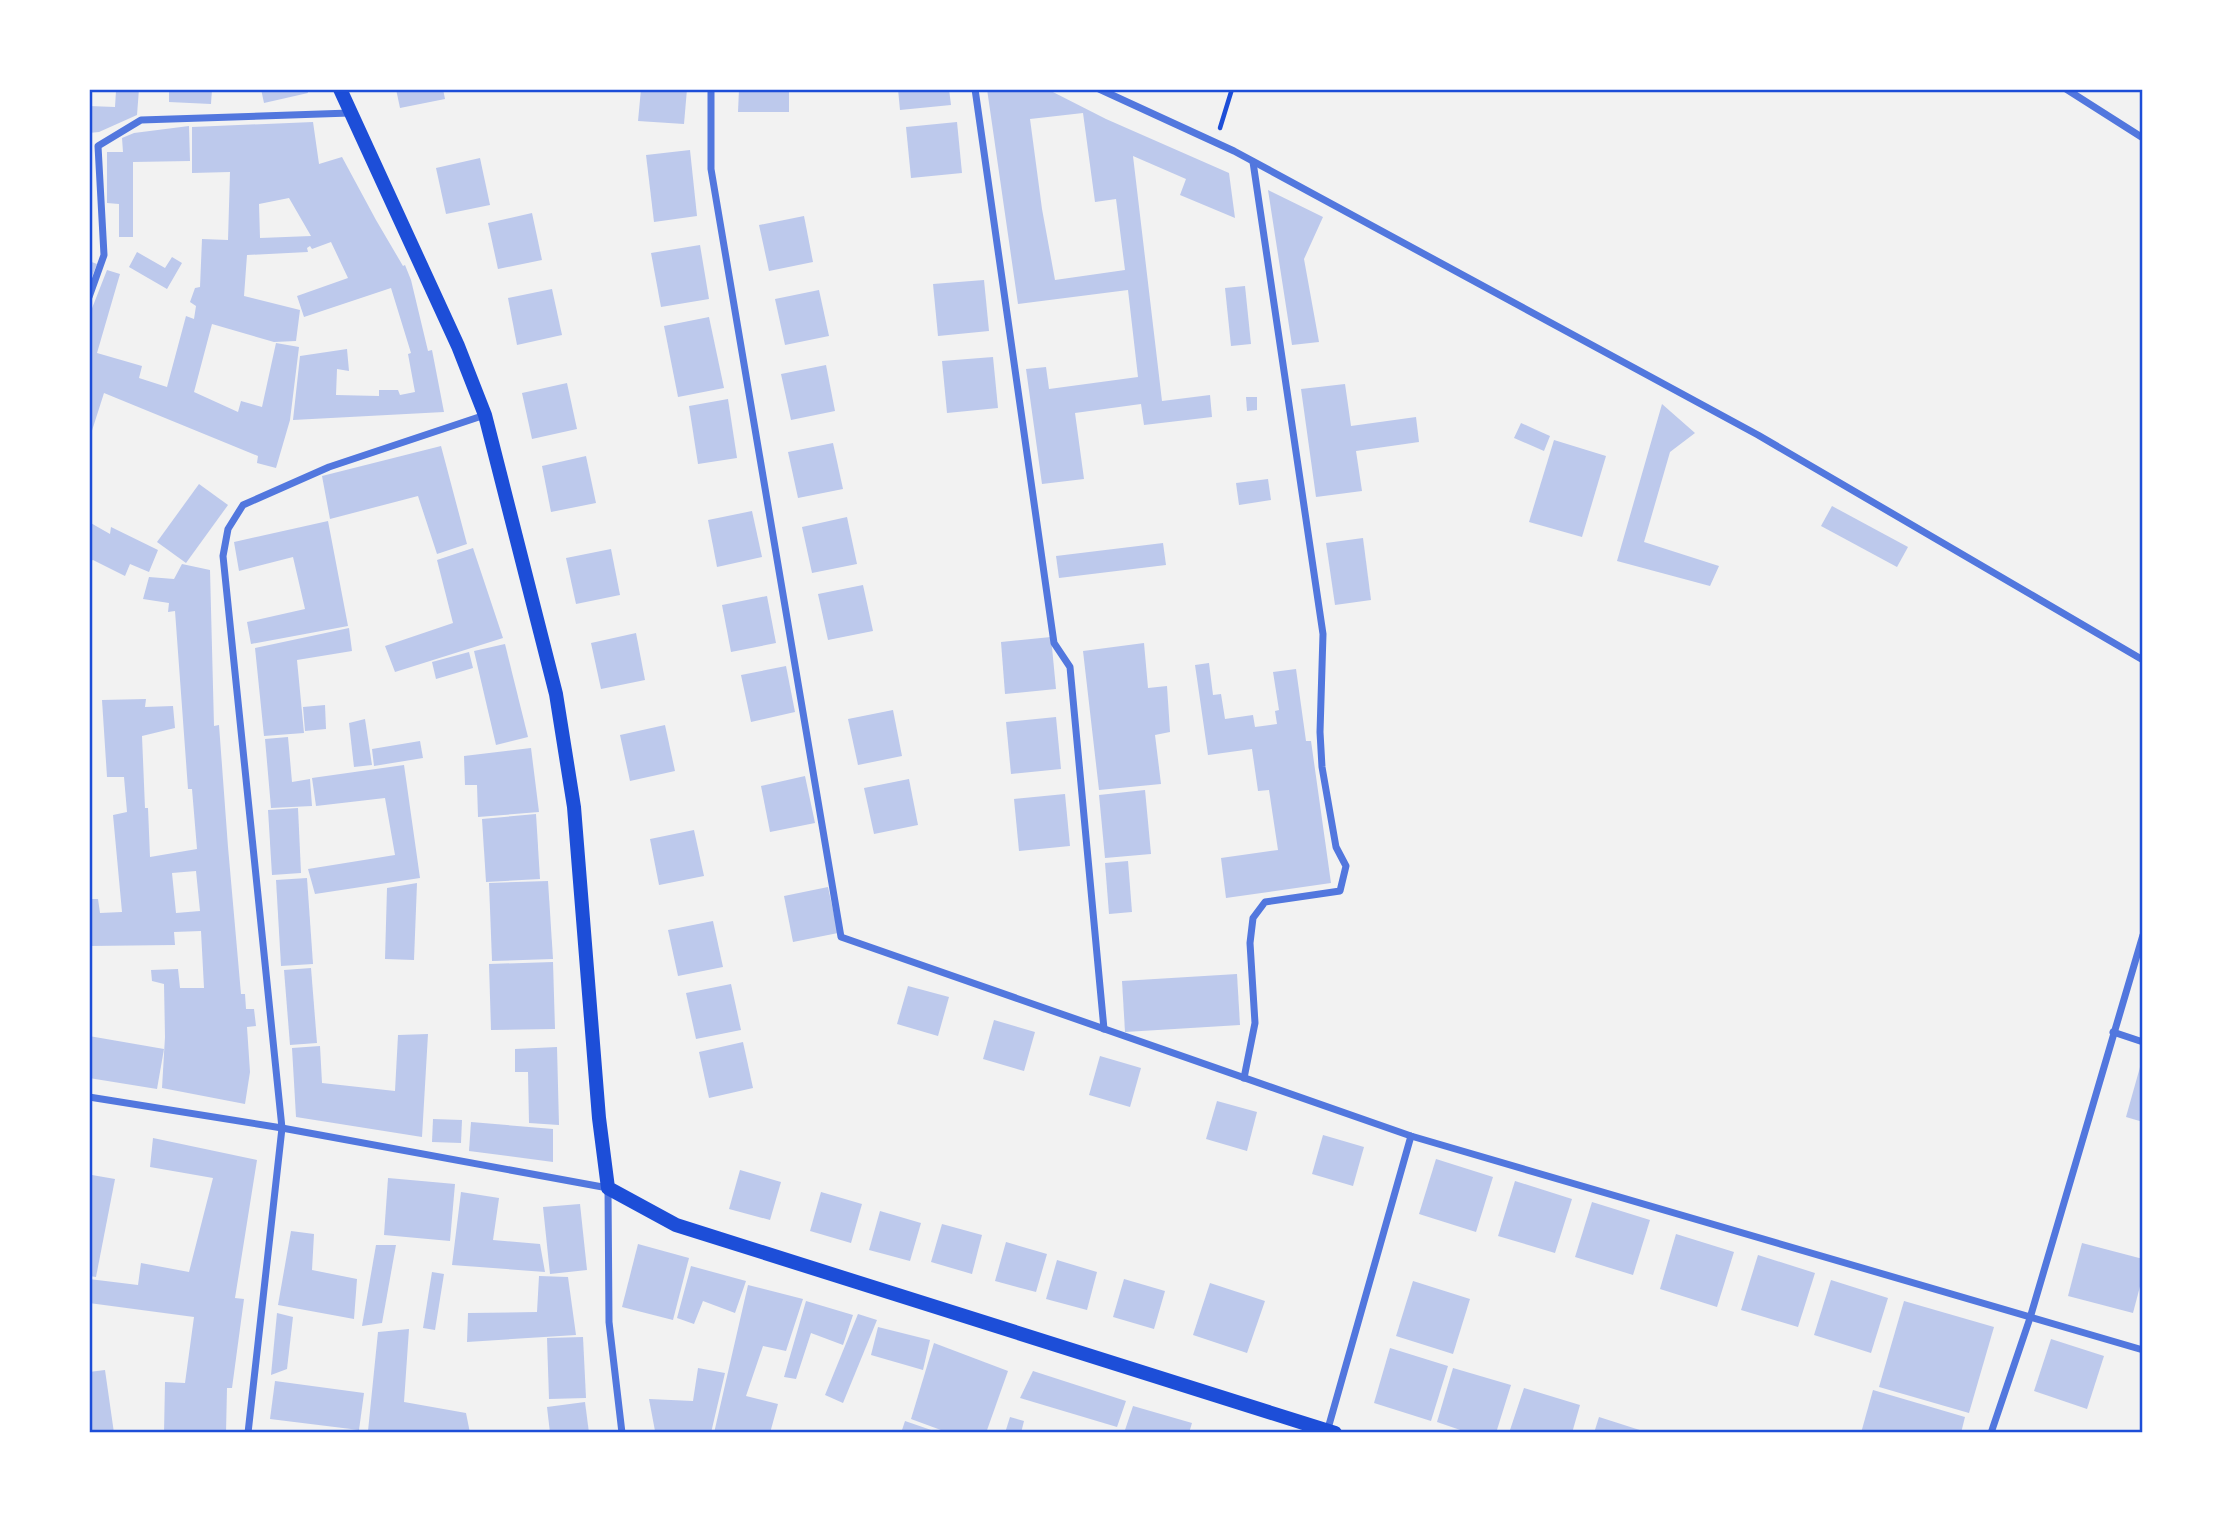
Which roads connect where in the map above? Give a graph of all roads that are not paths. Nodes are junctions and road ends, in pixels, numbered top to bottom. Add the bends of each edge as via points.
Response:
1 (340, 89) edge
2 (711, 89) edge
3 (975, 89) edge
4 (1099, 89) edge
5 (2066, 89) edge
6 (351, 113) junction
7 (2143, 138) edge
8 (1253, 162) junction
9 (89, 297) edge
10 (485, 415) junction
11 (2143, 660) edge
12 (2143, 935) edge
13 (1104, 1029) junction
14 (2113, 1032) junction
15 (2143, 1042) edge
16 (1244, 1078) junction
17 (89, 1097) edge
18 (282, 1128) junction
19 (1411, 1136) junction
20 (608, 1188) junction
21 (2030, 1318) junction
22 (2143, 1350) edge
23 (1330, 1432) edge
24 (248, 1433) edge
25 (622, 1433) edge
26 (1991, 1433) edge

1 - 6 main road
2 - 13 street via 711,169 841,937
3 - 13 street via 1054,643 1070,667
4 - 8 street
5 - 7 street
6 - 9 street via 141,120 98,146 104,255
6 - 10 main road
8 - 11 street via 1758,435
8 - 16 street via 1323,634 1322,767 1336,848 1346,866 1340,891 1265,902 1253,918 1255,1023
10 - 18 street via 328,467 280,488 243,505 228,529 223,556
10 - 20 main road via 556,694 574,807
12 - 14 street
13 - 16 street
14 - 15 street
14 - 21 street
16 - 19 street
17 - 18 street
18 - 20 street
18 - 24 street
19 - 21 street
19 - 23 street
20 - 23 main road via 676,1225
20 - 25 street via 609,1322
21 - 22 street
21 - 26 street

